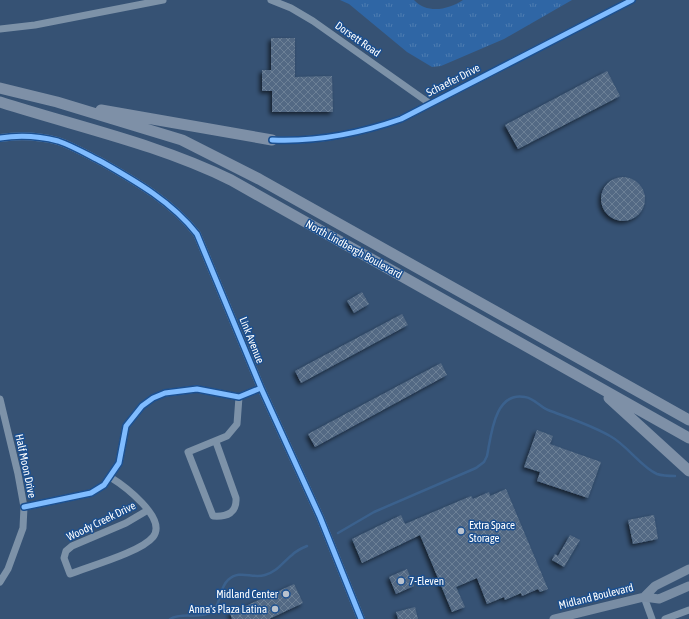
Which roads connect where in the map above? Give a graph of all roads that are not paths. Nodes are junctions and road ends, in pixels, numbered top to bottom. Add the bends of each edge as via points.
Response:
1 (163, 0) edge
2 (271, 0) edge
3 (632, 0) edge
4 (0, 28) edge
5 (0, 88) edge
6 (0, 102) edge
7 (57, 102) junction
8 (429, 103) junction
9 (0, 138) edge
10 (272, 140) joint
11 (597, 386) junction
12 (261, 388) junction
13 (239, 397) junction
14 (0, 399) edge
15 (669, 409) junction
16 (689, 414) edge
17 (689, 420) edge
18 (689, 438) edge
19 (216, 442) junction
20 (689, 471) edge
21 (110, 477) junction
22 (24, 507) junction
23 (148, 510) junction
24 (689, 569) edge
25 (0, 582) edge
26 (689, 586) edge
27 (644, 597) junction
28 (689, 610) edge
29 (361, 619) edge
30 (554, 619) edge
31 (652, 619) edge
32 (665, 619) edge

1 - 4 street via 35,25
2 - 8 street, Dorsett Road via 313,21
3 - 8 street, Schaefer Drive
5 - 7 highway, North Lindbergh Boulevard
6 - 11 highway, North Lindbergh Boulevard via 151,147 206,168
7 - 10 highway
7 - 15 highway, North Lindbergh Boulevard via 182,140 233,165
8 - 10 street, Schaefer Drive via 394,121 339,137 299,141
9 - 12 street, Link Avenue via 46,138 74,148 143,186 184,217 197,234
11 - 18 highway, North Lindbergh Boulevard
11 - 20 highway
12 - 13 street
12 - 29 street, Link Avenue via 320,517
13 - 19 street via 237,424 228,436
13 - 21 street via 197,389 165,393 153,398 142,406 126,426 119,463
14 - 22 street, Half Moon Drive
15 - 16 highway
15 - 17 highway, North Lindbergh Boulevard
19 - 19 street via 236,498 234,511 221,517 213,516 188,452
21 - 22 street via 104,485 91,493
21 - 23 street, Woody Creek Drive via 136,496
22 - 25 street, Half Moon Drive via 23,528 8,569
23 - 23 street, Woody Creek Drive via 126,523 72,546 66,551 64,558 70,574 146,544 154,536 156,529 155,521
24 - 27 main road, Midland Boulevard via 655,586
26 - 27 main road, Midland Boulevard via 659,599
27 - 30 main road, Midland Boulevard
27 - 31 street
28 - 32 street

